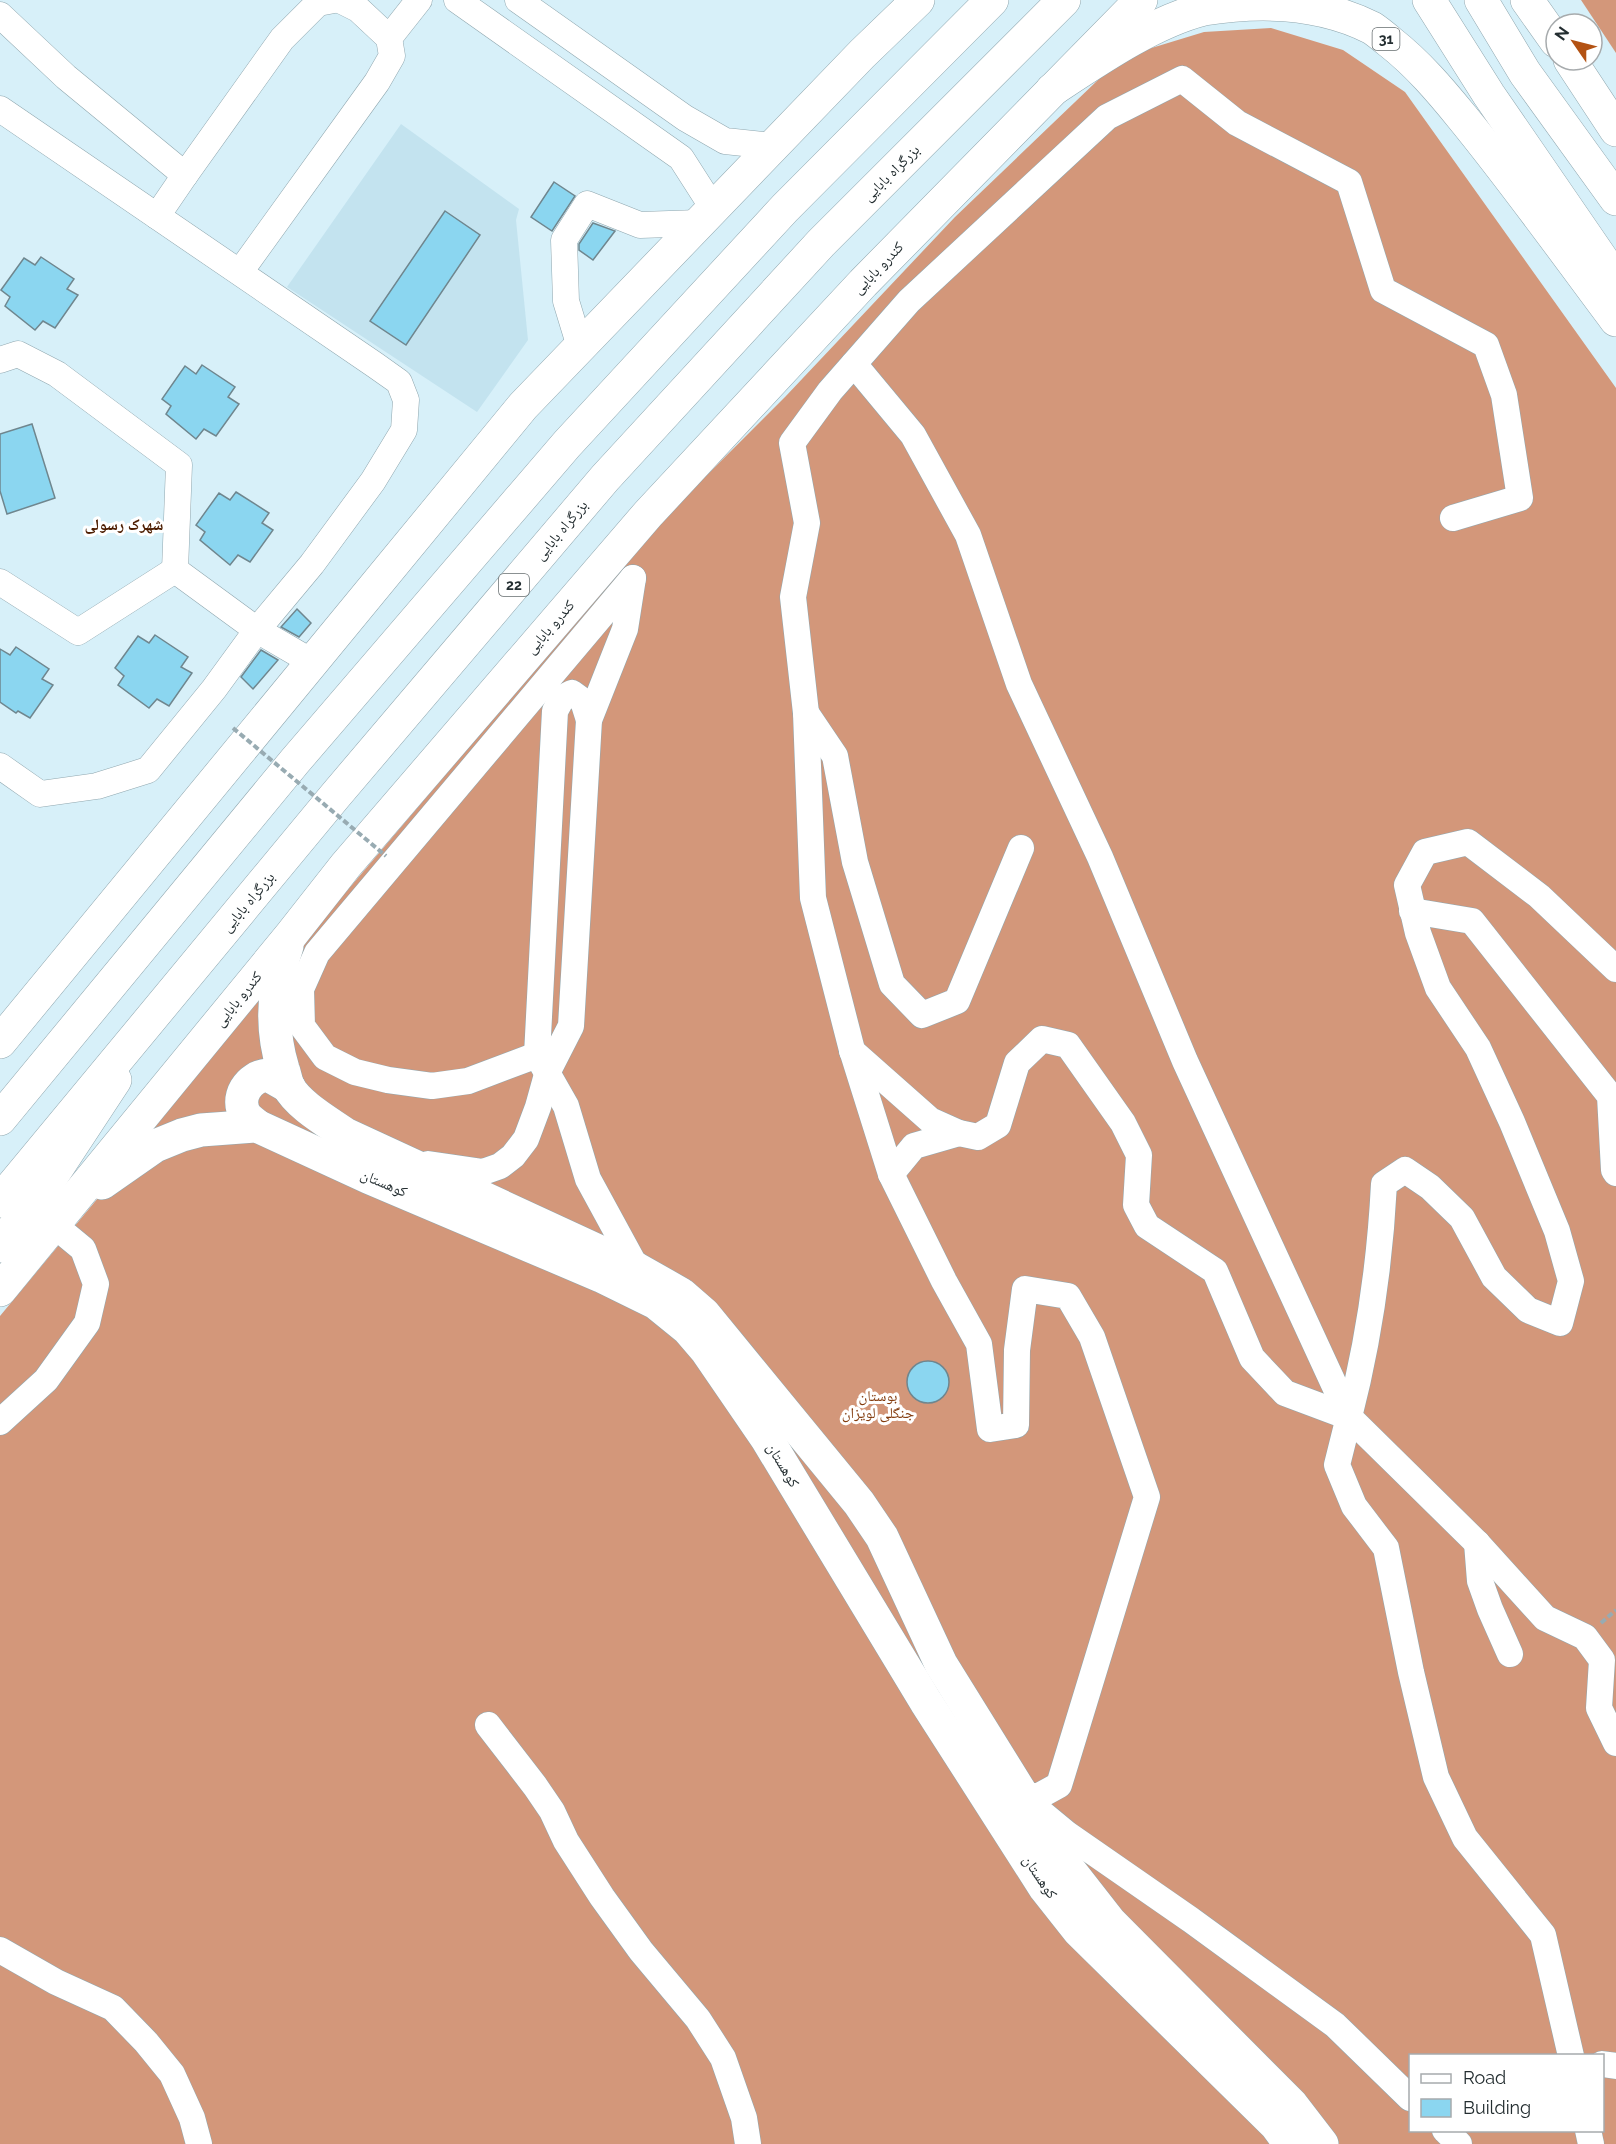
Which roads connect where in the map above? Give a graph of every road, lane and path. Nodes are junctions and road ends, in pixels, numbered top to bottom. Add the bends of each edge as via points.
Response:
1 (334, 0) edge
2 (340, 0) edge
3 (419, 0) edge
4 (457, 0) edge
5 (518, 0) edge
6 (902, 0) edge
7 (918, 0) edge
8 (992, 0) edge
9 (1064, 0) edge
10 (1142, 0) edge
11 (1429, 0) edge
12 (1481, 0) edge
13 (1527, 0) edge
14 (0, 15) edge
15 (1544, 24) edge
16 (389, 38) junction
17 (852, 64) junction
18 (1578, 72) edge
19 (1052, 90) junction
20 (0, 109) edge
21 (1616, 130) edge
22 (773, 146) junction
23 (184, 175) junction
24 (1616, 199) edge
25 (157, 216) junction
26 (706, 216) junction
27 (240, 272) junction
28 (1616, 280) edge
29 (1616, 320) edge
30 (579, 347) junction
31 (0, 360) edge
32 (854, 364) junction
33 (1453, 518) dead end
34 (175, 570) junction
35 (0, 582) edge
36 (257, 630) junction
37 (312, 662) junction
38 (806, 713) junction
39 (589, 720) junction
40 (233, 728) dead end
41 (0, 766) edge
42 (1021, 848) dead end
43 (386, 856) dead end
44 (1413, 911) junction
45 (291, 935) junction
46 (1616, 969) edge
47 (171, 995) junction
48 (0, 1042) edge
49 (852, 1050) junction
50 (543, 1063) junction
51 (289, 1087) junction
52 (0, 1119) edge
53 (257, 1126) junction
54 (959, 1133) junction
55 (396, 1158) junction
56 (1616, 1173) edge
57 (891, 1174) junction
58 (0, 1201) edge
59 (62, 1215) junction
60 (0, 1246) edge
61 (637, 1269) junction
62 (0, 1290) edge
63 (1349, 1417) junction
64 (0, 1422) edge
65 (882, 1537) junction
66 (1478, 1544) junction
67 (844, 1565) junction
68 (1510, 1654) dead end
69 (488, 1725) dead end
70 (1616, 1743) edge
71 (1022, 1796) junction
72 (0, 1950) edge
73 (1571, 2054) edge
74 (1409, 2097) edge
75 (1446, 2132) edge
76 (199, 2144) edge
77 (748, 2144) edge
78 (1290, 2144) edge
79 (1322, 2144) edge
80 (1459, 2144) edge

1 - 23 street via 318,3 282,39
2 - 16 street via 358,9
3 - 16 street
4 - 26 street via 681,158
5 - 22 street via 685,118 725,141
6 - 17 main road
7 - 17 main road
8 - 52 main road via 785,208 567,444 295,761
9 - 47 main road, بزرگراه بابایی / 22 via 821,243 605,478
10 - 19 main road, کندرو بابایی
11 - 28 main road
12 - 24 main road via 1525,73
13 - 15 main road
14 - 23 street via 66,77
16 - 27 street via 392,56 376,82
17 - 22 main road
18 - 21 main road
19 - 29 main road, 31 via 1162,24 1203,9 1274,0 1339,14 1374,29 1412,59 1442,92
19 - 45 main road, کندرو بابایی via 863,283 648,514 346,865
20 - 25 street
22 - 26 main road
23 - 25 street
25 - 27 street
26 - 30 main road
26 - 30 street via 640,225 587,204 564,240 566,301
27 - 36 street via 399,382 406,400 404,430 373,481
30 - 37 main road via 523,406
31 - 34 street via 18,354 57,374 179,465
32 - 33 street via 909,301 1107,117 1182,79 1237,123 1349,182 1383,290 1486,345 1504,395 1520,498
32 - 38 street via 792,444 807,523 794,597
32 - 63 street via 913,435 968,535 1019,684 1100,857 1185,1061
34 - 35 street via 78,632
34 - 36 street
36 - 37 street
36 - 41 street via 148,770 97,786 40,794
37 - 48 main road
38 - 42 street via 835,756 855,862 892,984 922,1015 957,1001
38 - 49 street via 813,898
39 - 50 street via 571,1026
39 - 50 street via 583,701 572,693 562,698 555,711
39 - 50 street via 626,629 633,578 317,953 301,989 302,1026 325,1057 355,1072 432,1086
40 - 43 path, bridge
44 - 46 street via 1407,885 1425,852 1468,842 1539,896
44 - 56 street via 1472,921 1610,1096
44 - 63 street via 1438,988 1478,1048 1512,1122 1557,1231 1571,1281 1560,1323 1528,1311 1494,1277 1462,1218 1406,1170 1384,1184 1373,1306
45 - 51 main road, کوهستان via 273,1012 277,1051
45 - 59 main road, کندرو بابایی
47 - 58 main road, بزرگراه بابایی / 22
47 - 60 main road via 44,1188
49 - 54 street via 930,1120
49 - 57 street
50 - 55 street via 538,1107 526,1139 500,1166 483,1172
50 - 61 street via 566,1106 588,1179
51 - 53 main road via 268,1075 249,1084 243,1096 243,1109
51 - 55 main road, کوهستان via 336,1128
53 - 59 main road, کوهستان via 201,1130 155,1146
53 - 67 main road, کوهستان via 656,1303 706,1350 767,1439
54 - 57 street via 914,1146
54 - 63 street via 978,1137 998,1125 1017,1063 1042,1039 1068,1045 1123,1123 1139,1155 1136,1205 1147,1226 1215,1271 1252,1358 1285,1393
55 - 61 main road, کوهستان
57 - 71 street via 979,1344 990,1429 1016,1425 1017,1350 1025,1289 1068,1296 1092,1337 1147,1497 1059,1785 1039,1796
59 - 62 main road, کندرو بابایی
59 - 64 street via 96,1284 87,1323 46,1380
61 - 65 main road, کوهستان via 681,1294 704,1314 859,1503
63 - 66 street
63 - 73 street via 1337,1465 1354,1506 1386,1548 1436,1777 1465,1838 1543,1935
65 - 67 main road
65 - 71 main road, کوهستان via 941,1664
66 - 68 street via 1480,1581
66 - 70 street via 1545,1618 1585,1637 1602,1660 1599,1708
67 - 78 main road, کوهستان via 1045,1888 1079,1931
69 - 77 street via 552,1811 602,1897 698,2019 723,2058 744,2118
71 - 74 street via 1067,1834 1335,2025
71 - 79 main road, کوهستان via 1067,1867 1110,1922 1292,2105
72 - 76 street via 113,2008 171,2074 192,2118
75 - 80 street

